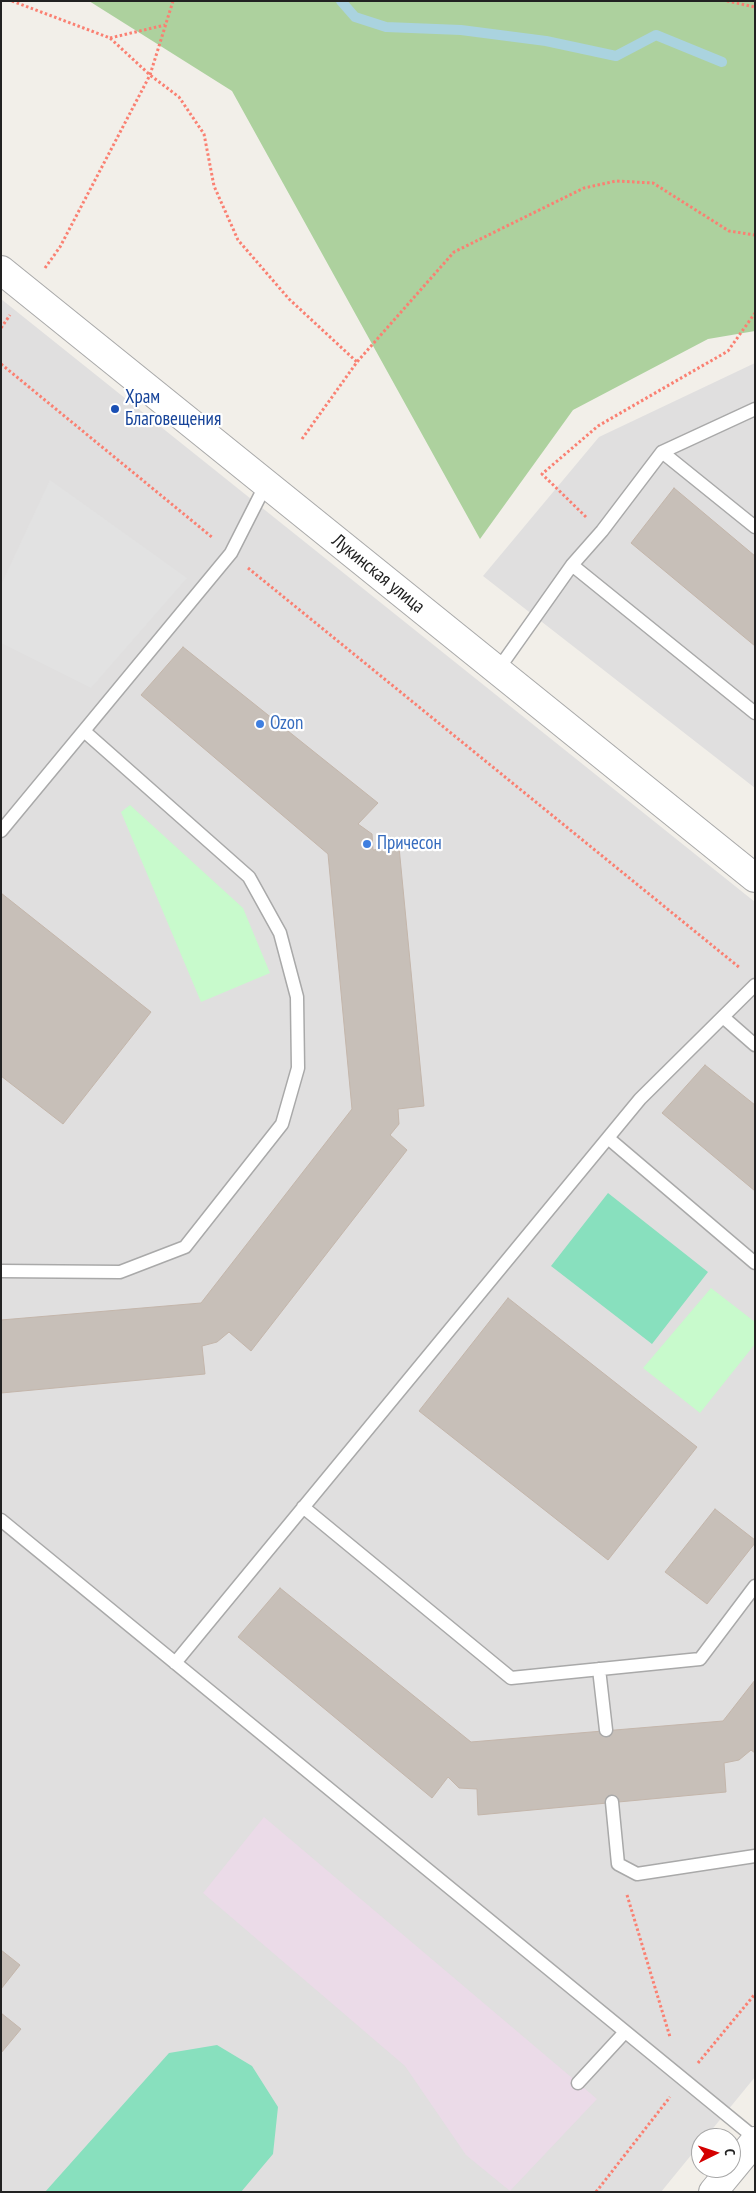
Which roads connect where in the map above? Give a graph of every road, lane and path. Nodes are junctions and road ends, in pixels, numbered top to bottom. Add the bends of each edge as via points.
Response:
1 (12, 1) edge
2 (173, 1) edge
3 (726, 1) edge
4 (755, 7) edge
5 (165, 25) junction
6 (110, 38) junction
7 (150, 75) junction
8 (755, 235) edge
9 (60, 247) dead end
10 (1, 270) edge
11 (755, 313) edge
12 (357, 362) junction
13 (1, 364) edge
14 (755, 409) edge
15 (302, 439) dead end
16 (662, 452) junction
17 (266, 484) junction
18 (755, 527) edge
19 (602, 531) junction
20 (231, 553) junction
21 (572, 565) junction
22 (497, 671) junction
23 (755, 713) edge
24 (84, 731) junction
25 (1, 831) edge
26 (755, 878) edge
27 (747, 973) dead end
28 (755, 985) edge
29 (723, 1017) junction
30 (755, 1045) edge
31 (608, 1138) junction
32 (755, 1263) edge
33 (1, 1271) edge
34 (303, 1507) junction
35 (1, 1520) edge
36 (755, 1586) edge
37 (175, 1663) junction
38 (599, 1669) junction
39 (606, 1730) dead end
40 (612, 1802) dead end
41 (755, 1856) edge
42 (618, 1864) junction
43 (625, 2032) junction
44 (683, 2081) junction
45 (578, 2083) dead end
46 (755, 2139) edge
47 (713, 2192) edge

1 - 6 path
2 - 5 path
3 - 4 path
5 - 6 path
5 - 7 path
6 - 7 path
7 - 9 path
7 - 12 path via 179,97 204,134 214,186 238,240 290,299
8 - 12 path via 728,231 653,183 616,181 584,188 454,252
10 - 17 street, Лукинская улица
11 - 19 path via 728,351 598,426 542,474
12 - 15 path
13 - 20 path
14 - 16 lane
16 - 18 lane
16 - 19 lane
17 - 20 lane
17 - 22 street, Лукинская улица
19 - 21 lane
20 - 24 lane
20 - 27 path
21 - 22 lane
21 - 23 lane
22 - 26 street, Лукинская улица
24 - 25 lane
24 - 33 lane via 249,877 280,933 297,997 298,1068 282,1124 185,1248 120,1272
28 - 29 lane
29 - 30 lane
29 - 31 lane via 640,1099
31 - 32 lane
31 - 34 lane
34 - 37 lane
34 - 38 lane via 511,1678
35 - 37 lane
36 - 38 lane via 700,1660
37 - 43 lane
38 - 39 lane
40 - 42 lane
41 - 42 lane via 637,1874
42 - 44 path
43 - 44 lane
43 - 45 lane
44 - 46 lane
46 - 47 street

